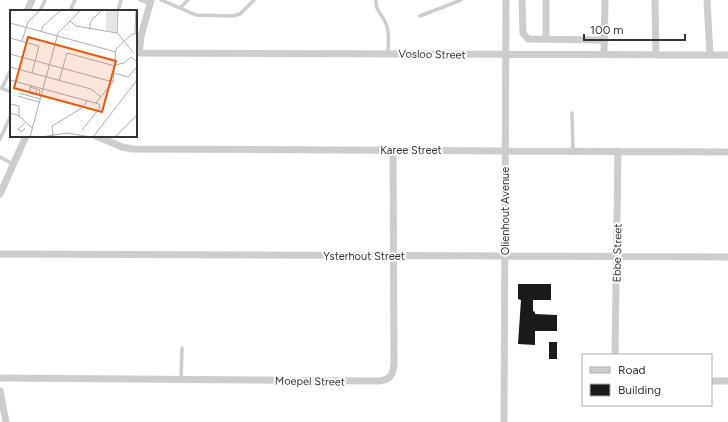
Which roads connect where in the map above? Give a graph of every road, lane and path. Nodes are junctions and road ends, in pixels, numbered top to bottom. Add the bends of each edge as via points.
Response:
1 (32, 0) edge
2 (45, 0) edge
3 (75, 0) edge
4 (121, 0) edge
5 (140, 0) edge
6 (161, 0) edge
7 (188, 0) edge
8 (254, 0) edge
9 (376, 0) edge
10 (461, 0) edge
11 (506, 0) edge
12 (522, 0) edge
13 (546, 0) edge
14 (605, 0) edge
15 (655, 0) edge
16 (707, 0) edge
17 (150, 2) edge
18 (180, 8) junction
19 (27, 10) edge
20 (40, 10) edge
21 (70, 10) edge
22 (118, 10) edge
23 (420, 16) dead end
24 (546, 39) junction
25 (605, 40) junction
26 (138, 53) edge
27 (388, 53) junction
28 (506, 55) junction
29 (604, 55) junction
30 (656, 55) junction
31 (710, 55) junction
32 (728, 55) edge
33 (10, 71) edge
34 (1, 88) edge
35 (572, 113) dead end
36 (10, 117) edge
37 (26, 137) edge
38 (98, 137) edge
39 (0, 139) edge
40 (393, 150) junction
41 (505, 150) junction
42 (573, 150) junction
43 (618, 151) junction
44 (728, 152) edge
45 (0, 157) edge
46 (14, 164) junction
47 (0, 194) edge
48 (0, 254) edge
49 (393, 256) junction
50 (505, 256) junction
51 (617, 257) junction
52 (728, 257) edge
53 (182, 348) dead end
54 (616, 354) edge
55 (0, 378) edge
56 (181, 379) junction
57 (712, 381) edge
58 (728, 381) edge
59 (0, 391) edge
60 (6, 422) edge
61 (504, 422) edge

1 - 19 street
2 - 20 lane
3 - 21 lane
4 - 22 lane
5 - 17 lane
6 - 18 lane
7 - 18 lane
8 - 18 lane via 240,14 233,16 196,15
9 - 27 lane via 378,12 388,28
10 - 23 lane
11 - 28 street, Olienhout Avenue
12 - 24 street via 524,36 528,39
13 - 24 street
14 - 25 street
15 - 30 street
16 - 31 street
17 - 26 street
24 - 25 street
25 - 29 street
26 - 27 street, Vosloo Street
27 - 28 street, Vosloo Street
28 - 29 street, Vosloo Street
28 - 41 street, Olienhout Avenue
29 - 30 street, Vosloo Street
30 - 31 street, Vosloo Street
31 - 32 street, Vosloo Street
33 - 34 lane
35 - 42 lane
36 - 39 lane
37 - 46 street
38 - 40 street, Karee Street via 133,149
40 - 41 street, Karee Street
40 - 49 street, Moepel Street
41 - 42 street, Karee Street
41 - 50 street, Olienhout Avenue
42 - 43 street, Karee Street
43 - 44 street, Karee Street
43 - 51 street, Ebbe Street
45 - 46 lane
46 - 47 street
48 - 49 street, Ysterhout Street
49 - 50 street, Ysterhout Street
49 - 56 street, Moepel Street via 394,364 392,375 388,379
50 - 51 street, Ysterhout Street
50 - 61 street, Olienhout Avenue
51 - 52 street, Ysterhout Street
51 - 54 street, Ebbe Street
53 - 56 lane
55 - 56 street, Moepel Street
57 - 58 street
59 - 60 street

